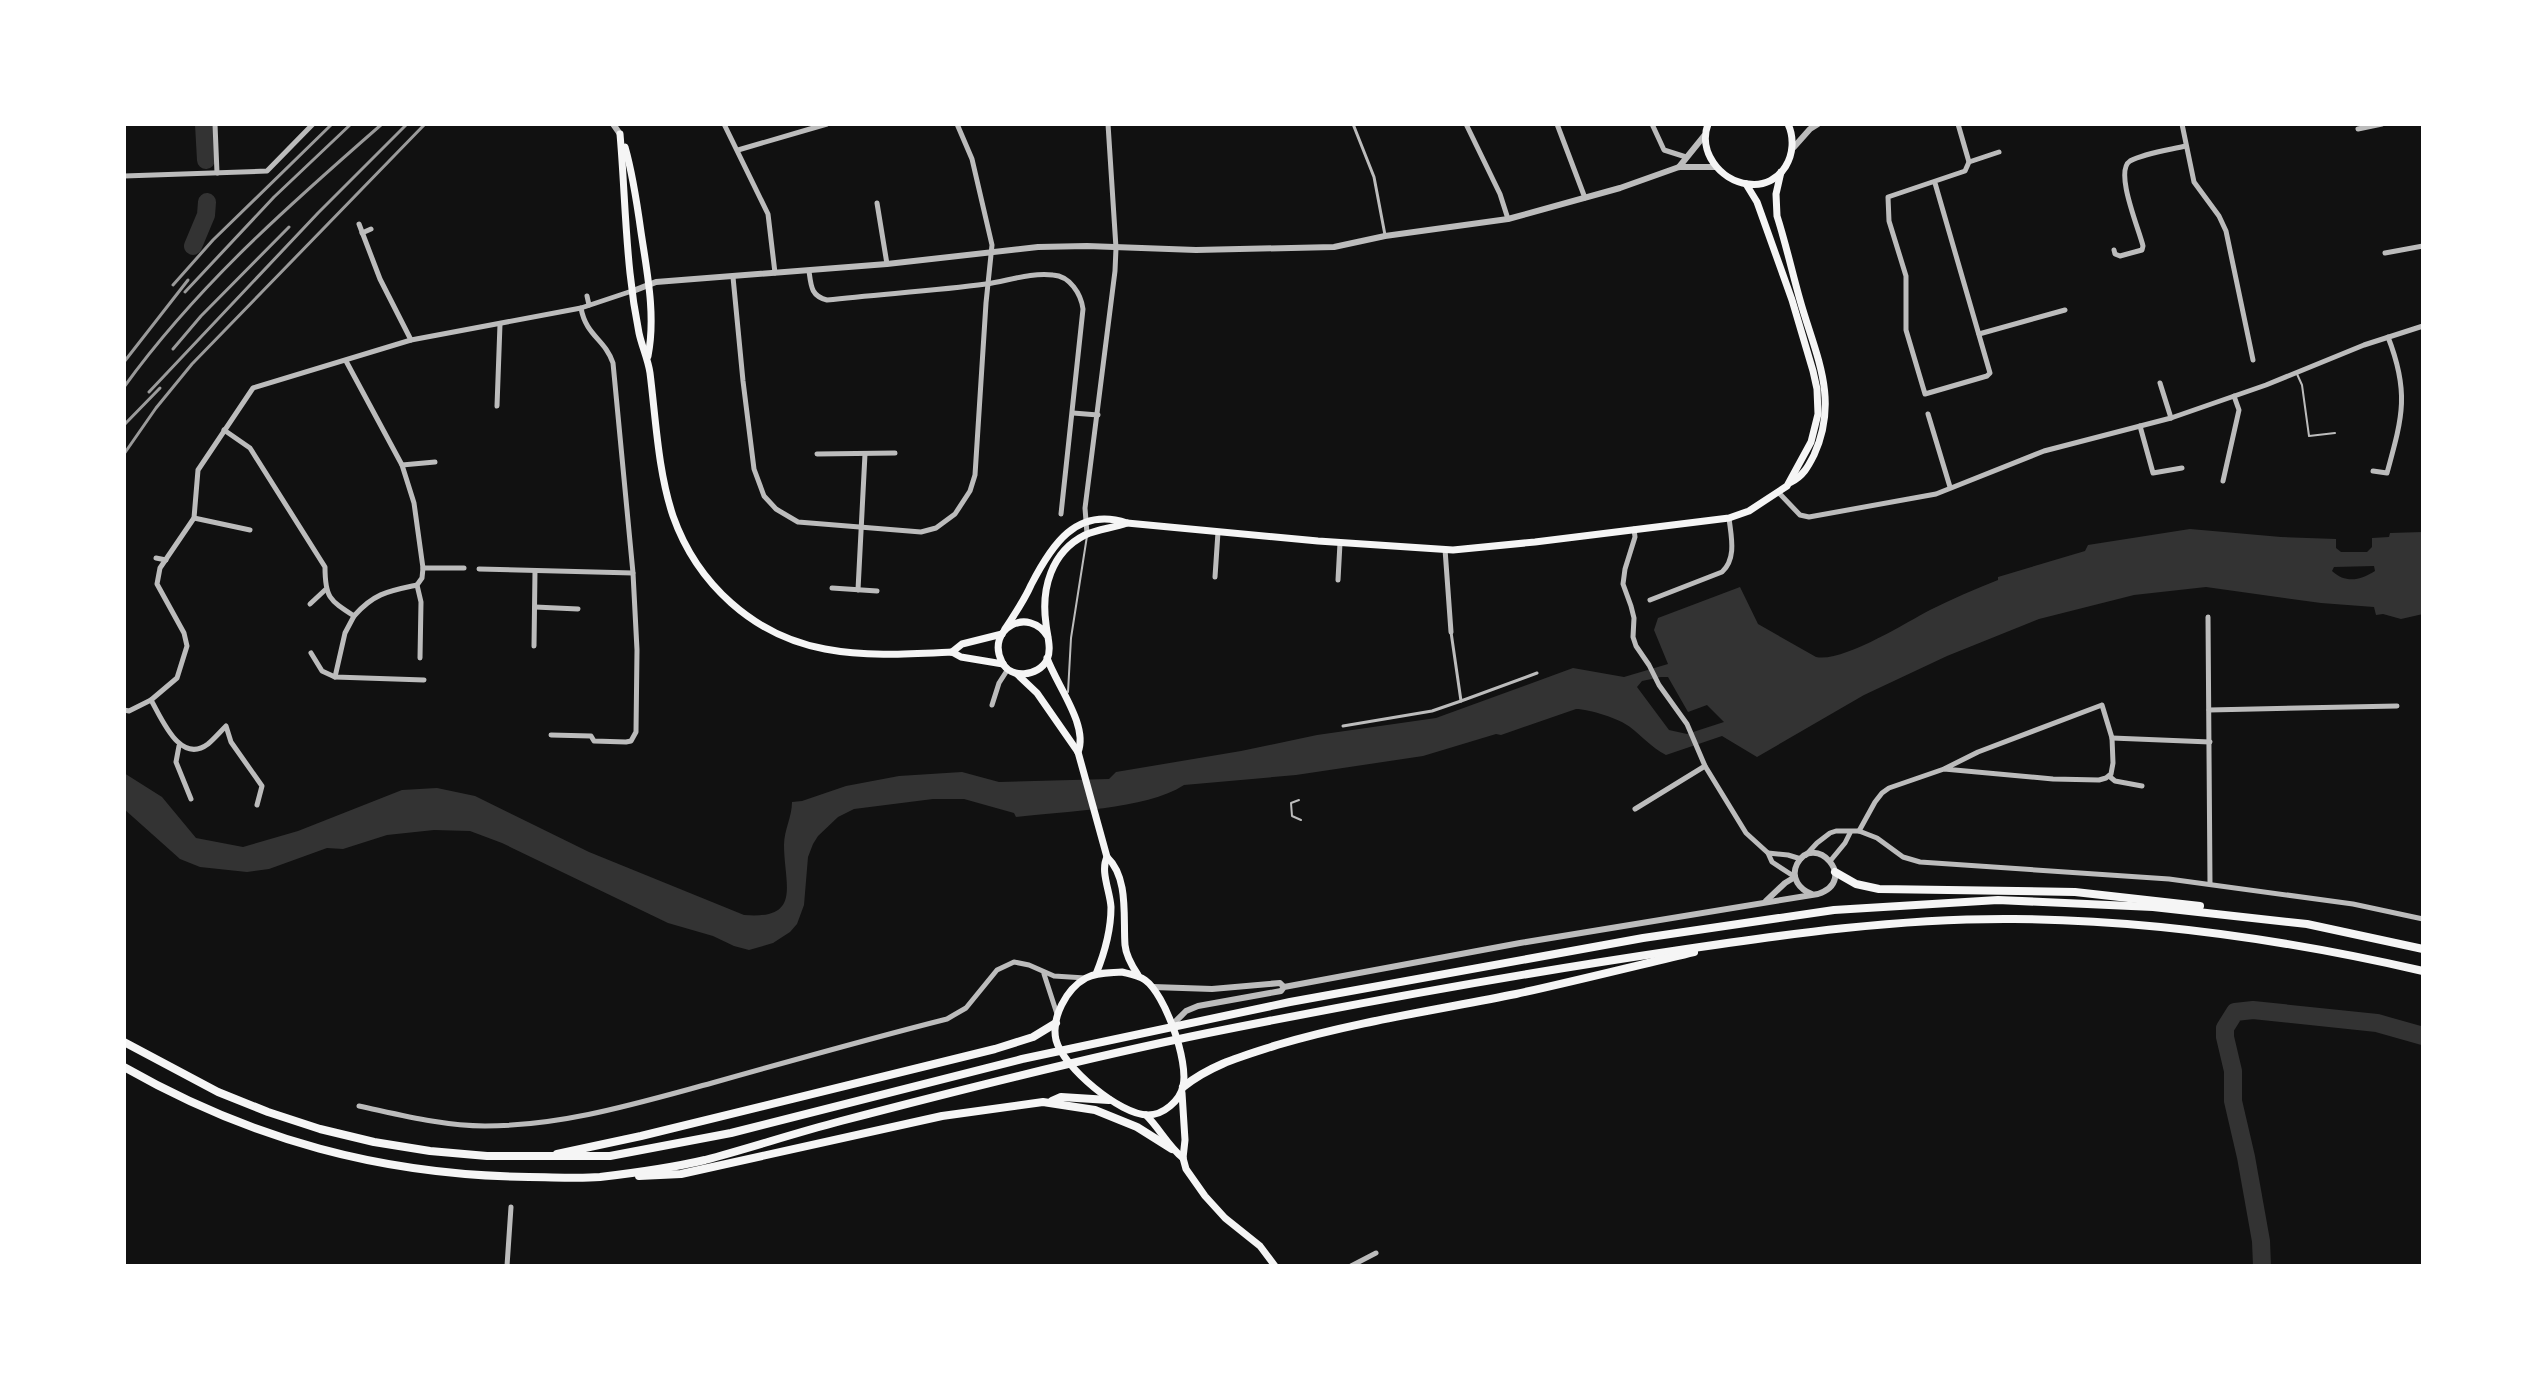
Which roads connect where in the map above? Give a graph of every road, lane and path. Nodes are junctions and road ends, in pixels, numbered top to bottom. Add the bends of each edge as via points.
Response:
1 (215, 124) edge
2 (313, 124) edge
3 (616, 124) edge
4 (724, 124) edge
5 (827, 124) edge
6 (957, 124) edge
7 (1108, 124) edge
8 (1353, 124) edge
9 (1466, 124) edge
10 (1557, 124) edge
11 (1652, 124) edge
12 (1708, 124) edge
13 (1788, 124) edge
14 (1808, 124) edge
15 (1817, 124) edge
16 (1958, 124) edge
17 (2182, 124) edge
18 (2382, 124) edge
19 (2358, 129) dead end
20 (620, 134) junction
21 (1704, 136) junction
22 (2186, 146) junction
23 (1794, 147) junction
24 (738, 150) junction
25 (1999, 152) dead end
26 (1686, 157) junction
27 (1969, 162) junction
28 (1679, 167) junction
29 (1716, 167) junction
30 (1781, 172) junction
31 (217, 173) junction
32 (124, 176) edge
33 (1935, 183) junction
34 (1746, 184) junction
35 (1585, 198) junction
36 (877, 203) dead end
37 (1508, 219) junction
38 (359, 224) dead end
39 (371, 229) dead end
40 (362, 233) junction
41 (1385, 236) junction
42 (2423, 246) edge
43 (1116, 248) junction
44 (2114, 250) dead end
45 (991, 251) junction
46 (2385, 253) dead end
47 (887, 264) junction
48 (809, 271) junction
49 (775, 274) junction
50 (733, 277) junction
51 (987, 284) junction
52 (648, 286) junction
53 (633, 291) junction
54 (587, 296) dead end
55 (589, 305) junction
56 (581, 308) junction
57 (2065, 310) dead end
58 (500, 324) junction
59 (2423, 326) edge
60 (1979, 334) junction
61 (2388, 337) junction
62 (411, 340) junction
63 (648, 358) junction
64 (2253, 360) dead end
65 (346, 361) junction
66 (2297, 374) junction
67 (2160, 383) dead end
68 (2234, 396) junction
69 (497, 406) dead end
70 (1073, 413) junction
71 (1928, 414) dead end
72 (1098, 415) junction
73 (2171, 418) junction
74 (2140, 426) junction
75 (224, 430) junction
76 (2335, 433) dead end
77 (895, 453) dead end
78 (817, 454) dead end
79 (865, 454) junction
80 (435, 462) dead end
81 (402, 465) junction
82 (2182, 468) dead end
83 (2373, 471) dead end
84 (2223, 481) dead end
85 (1790, 482) junction
86 (1950, 487) junction
87 (1779, 493) junction
88 (1061, 514) dead end
89 (194, 518) junction
90 (1729, 518) junction
91 (1085, 523) junction
92 (1127, 523) junction
93 (863, 529) junction
94 (1634, 529) junction
95 (250, 530) dead end
96 (1218, 532) junction
97 (1087, 534) junction
98 (1340, 543) junction
99 (1445, 549) junction
100 (156, 558) dead end
101 (166, 560) junction
102 (423, 568) junction
103 (464, 568) dead end
104 (479, 569) dead end
105 (535, 571) junction
106 (633, 573) junction
107 (1215, 577) dead end
108 (1338, 580) dead end
109 (417, 585) junction
110 (832, 588) dead end
111 (325, 590) junction
112 (858, 590) junction
113 (877, 591) dead end
114 (1650, 600) dead end
115 (310, 604) dead end
116 (535, 607) junction
117 (578, 609) dead end
118 (354, 616) junction
119 (2208, 617) dead end
120 (1003, 632) junction
121 (1451, 632) joint
122 (1048, 637) junction
123 (534, 646) dead end
124 (952, 652) junction
125 (311, 653) dead end
126 (420, 658) dead end
127 (1047, 658) junction
128 (1005, 667) junction
129 (1537, 673) dead end
130 (1017, 674) junction
131 (335, 677) junction
132 (424, 680) dead end
133 (1066, 697) junction
134 (151, 700) junction
135 (1461, 701) junction
136 (992, 705) dead end
137 (2397, 706) dead end
138 (124, 710) edge
139 (2209, 710) junction
140 (1343, 726) dead end
141 (551, 735) dead end
142 (2112, 738) junction
143 (2210, 742) junction
144 (179, 746) junction
145 (1078, 752) junction
146 (1965, 758) junction
147 (1705, 766) junction
148 (1944, 769) junction
149 (1968, 771) junction
150 (2109, 776) junction
151 (2142, 786) dead end
152 (191, 799) dead end
153 (1299, 800) dead end
154 (257, 805) dead end
155 (1635, 809) dead end
156 (1301, 820) dead end
157 (1859, 831) junction
158 (1850, 833) junction
159 (1768, 853) junction
160 (1107, 857) junction
161 (1803, 858) junction
162 (1831, 860) junction
163 (1835, 872) junction
164 (1795, 877) junction
165 (2210, 884) junction
166 (1812, 894) junction
167 (1766, 901) junction
168 (2423, 919) edge
169 (2307, 924) junction
170 (1753, 939) junction
171 (2423, 949) edge
172 (2423, 971) edge
173 (1043, 973) junction
174 (1096, 974) junction
175 (1138, 975) junction
176 (1086, 978) junction
177 (1153, 987) junction
178 (1284, 987) junction
179 (1056, 1018) junction
180 (1172, 1025) junction
181 (127, 1044) edge
182 (124, 1067) edge
183 (1182, 1089) junction
184 (1109, 1100) junction
185 (1052, 1102) junction
186 (359, 1106) dead end
187 (1146, 1115) junction
188 (1172, 1149) junction
189 (545, 1158) junction
190 (1183, 1158) junction
191 (594, 1178) junction
192 (511, 1207) dead end
193 (1376, 1253) dead end
194 (507, 1266) edge
195 (1275, 1266) edge
196 (1351, 1266) edge

1 - 31 street
2 - 31 street via 267,171
3 - 20 main road
4 - 24 street
5 - 24 street
6 - 45 street via 973,162
7 - 43 street
8 - 41 street via 1374,177
9 - 37 street
10 - 35 street
11 - 26 street via 1664,150
12 - 21 main road
13 - 23 main road
14 - 15 street
15 - 23 street
16 - 27 street
17 - 22 street
18 - 19 street
20 - 52 main road via 631,166
20 - 53 main road
21 - 26 street
21 - 29 main road
22 - 44 street via 2127,162 2125,186 2143,246 2120,256
22 - 64 street via 2194,182 2226,231
23 - 30 main road
24 - 49 street via 768,214
25 - 27 street
26 - 28 street
27 - 33 street via 1965,171
28 - 29 street
28 - 35 street
29 - 34 main road
30 - 34 main road via 1768,181
30 - 85 main road via 1777,216 1827,400 1815,453 1801,476
31 - 32 street
33 - 60 street
33 - 60 street via 1888,197 1889,221 1906,276 1906,330 1925,394 1990,373
34 - 85 main road via 1785,281 1817,389 1815,431
35 - 37 street
36 - 47 street
37 - 41 street
38 - 40 street
39 - 40 street
40 - 62 street
41 - 43 street via 1307,249
42 - 46 street
43 - 45 street
43 - 72 street
45 - 47 street
45 - 51 street
47 - 48 street
48 - 49 street
48 - 51 street via 811,290 827,300
49 - 50 street
50 - 52 street
50 - 93 street via 759,489 776,509 798,522
51 - 70 street via 1052,274 1080,295
51 - 93 street via 970,491 955,514 936,528
52 - 53 street
52 - 63 main road
53 - 55 street
53 - 63 main road
54 - 55 street
55 - 56 street
56 - 58 street
56 - 106 street via 586,326 613,363
57 - 60 street
58 - 62 street
58 - 69 street
59 - 61 street
61 - 66 street
61 - 83 street via 2401,375 2401,411 2387,473
62 - 65 street
63 - 124 main road via 673,516 688,550 718,591 756,623 799,643 850,653
65 - 75 street via 253,388
65 - 81 street
66 - 68 street
66 - 76 lane via 2309,436
67 - 73 street
68 - 73 street
68 - 84 street via 2239,410
70 - 72 street
70 - 88 street
71 - 86 street
72 - 91 street
73 - 74 street
74 - 82 street via 2153,473
74 - 86 street via 2044,451
75 - 89 street via 198,470
75 - 111 street via 250,448 267,474 325,567
77 - 79 street
78 - 79 street
79 - 93 street
80 - 81 street
81 - 102 street via 414,503
85 - 87 main road
86 - 87 street via 1809,517 1800,515
87 - 90 main road
89 - 95 street
89 - 101 street
90 - 94 main road
90 - 114 street via 1732,550 1727,567
91 - 92 main road via 1101,518
91 - 97 street
91 - 120 main road via 1053,547
92 - 96 main road
92 - 97 main road
93 - 112 street
94 - 99 main road
94 - 147 street via 1623,584 1636,646 1690,729
96 - 98 main road
96 - 107 street
97 - 122 main road via 1059,557 1046,583
97 - 133 lane
98 - 99 main road
98 - 108 street
99 - 121 street
100 - 101 street
101 - 134 street via 157,584 187,646 177,678
102 - 103 street
102 - 109 street
104 - 105 street
105 - 106 street
105 - 116 street
106 - 141 street via 635,736 626,742
109 - 118 street via 383,593
109 - 126 street
110 - 112 street
111 - 115 street
111 - 118 street via 333,603
112 - 113 street
116 - 117 street
116 - 123 street
118 - 131 street
119 - 139 street
120 - 122 main road via 1028,622
120 - 124 main road
120 - 128 main road via 998,646
121 - 135 street
122 - 127 main road
124 - 128 main road
125 - 131 street via 322,671
127 - 130 main road via 1038,669
127 - 133 main road
128 - 130 main road
128 - 136 street
129 - 135 street
130 - 145 main road via 1037,693
131 - 132 street
133 - 145 main road via 1081,743
134 - 138 street
134 - 144 street
135 - 140 street
137 - 139 street
139 - 143 street
142 - 143 street
142 - 146 street via 2102,705
142 - 150 street
143 - 165 street
144 - 152 street via 176,762
144 - 154 street via 193,751 206,746 226,726 262,786
145 - 160 main road
146 - 148 street
146 - 149 street
147 - 155 street
147 - 159 street via 1746,833
148 - 149 street
148 - 157 street via 1882,793
149 - 150 street via 2073,780
150 - 151 street
153 - 156 lane via 1290,807 1292,816
157 - 158 street
157 - 165 street via 1920,862
158 - 161 street via 1830,833
158 - 162 street
159 - 161 street
159 - 164 street via 1772,862
160 - 174 main road via 1111,920
160 - 175 main road via 1120,882 1125,948
161 - 162 street via 1819,854
161 - 164 street
162 - 163 street
163 - 166 street via 1829,888
163 - 169 highway via 1867,888 2112,895
164 - 166 street
164 - 167 street
165 - 168 street
166 - 167 street
167 - 178 street
169 - 171 highway
169 - 189 highway via 2104,904 1998,900 1779,917 1511,961 1113,1038 671,1146 610,1156
170 - 172 highway via 1936,921 2115,922 2256,938
170 - 183 highway via 1307,1037 1223,1062
170 - 191 highway via 1513,976 1121,1052 700,1161
173 - 176 street
173 - 179 street
173 - 186 street via 1014,962 997,970 966,1008 947,1019 600,1113 483,1126
174 - 175 main road
174 - 176 main road
175 - 177 main road
176 - 179 main road via 1071,991
177 - 178 street
177 - 180 main road
178 - 180 street via 1198,1006
179 - 184 main road via 1060,1051
179 - 189 highway via 1033,1037 995,1049
180 - 183 main road via 1184,1071
181 - 189 highway via 218,1092 320,1129 430,1151
182 - 191 highway via 261,1132 314,1149 428,1171
183 - 187 main road via 1171,1105
183 - 190 main road
184 - 185 highway via 1061,1097
184 - 187 main road
185 - 188 highway via 1104,1113
185 - 191 highway via 942,1116 681,1174
187 - 188 main road
188 - 190 main road
190 - 195 main road via 1205,1196
192 - 194 street
193 - 196 street

